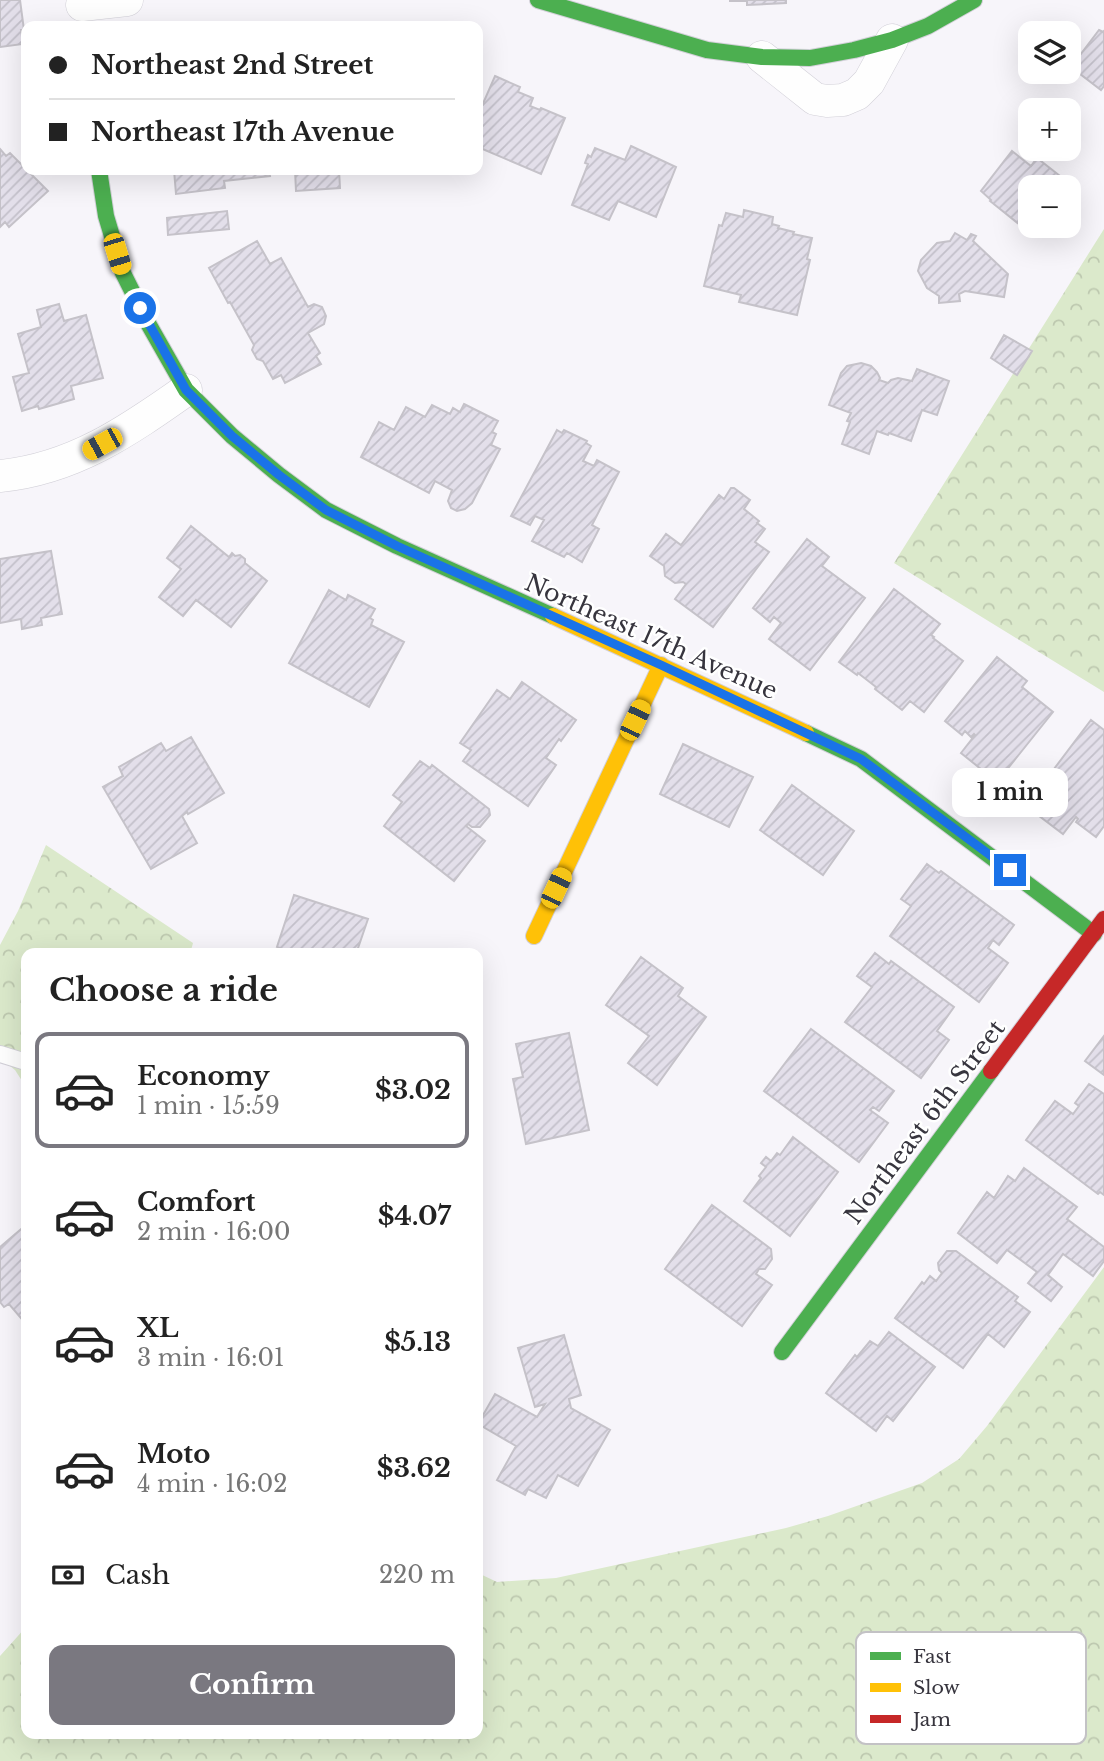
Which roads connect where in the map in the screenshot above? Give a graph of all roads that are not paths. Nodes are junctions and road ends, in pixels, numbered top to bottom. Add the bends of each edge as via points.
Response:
1 (127, 0) edge
2 (538, 0) edge
3 (974, 0) edge
4 (83, 11) edge
5 (892, 40) junction
6 (762, 57) junction
7 (100, 175) edge
8 (186, 390) junction
9 (0, 476) edge
10 (661, 665) junction
11 (1104, 919) edge
12 (1094, 934) junction
13 (534, 936) dead end
14 (0, 1055) edge
15 (21, 1061) edge
16 (782, 1352) dead end

1 - 4 street
2 - 6 street via 707,50
3 - 5 street
5 - 6 street via 810,58
5 - 6 street via 869,82 843,100 815,99
7 - 8 street, Northeast 17th Avenue via 123,273
8 - 9 street via 83,454
8 - 10 street, Northeast 17th Avenue via 232,436 326,510
10 - 12 street, Northeast 17th Avenue via 861,759
10 - 13 street
11 - 12 street, Northeast 6th Street
12 - 16 street, Northeast 6th Street
14 - 15 lane

